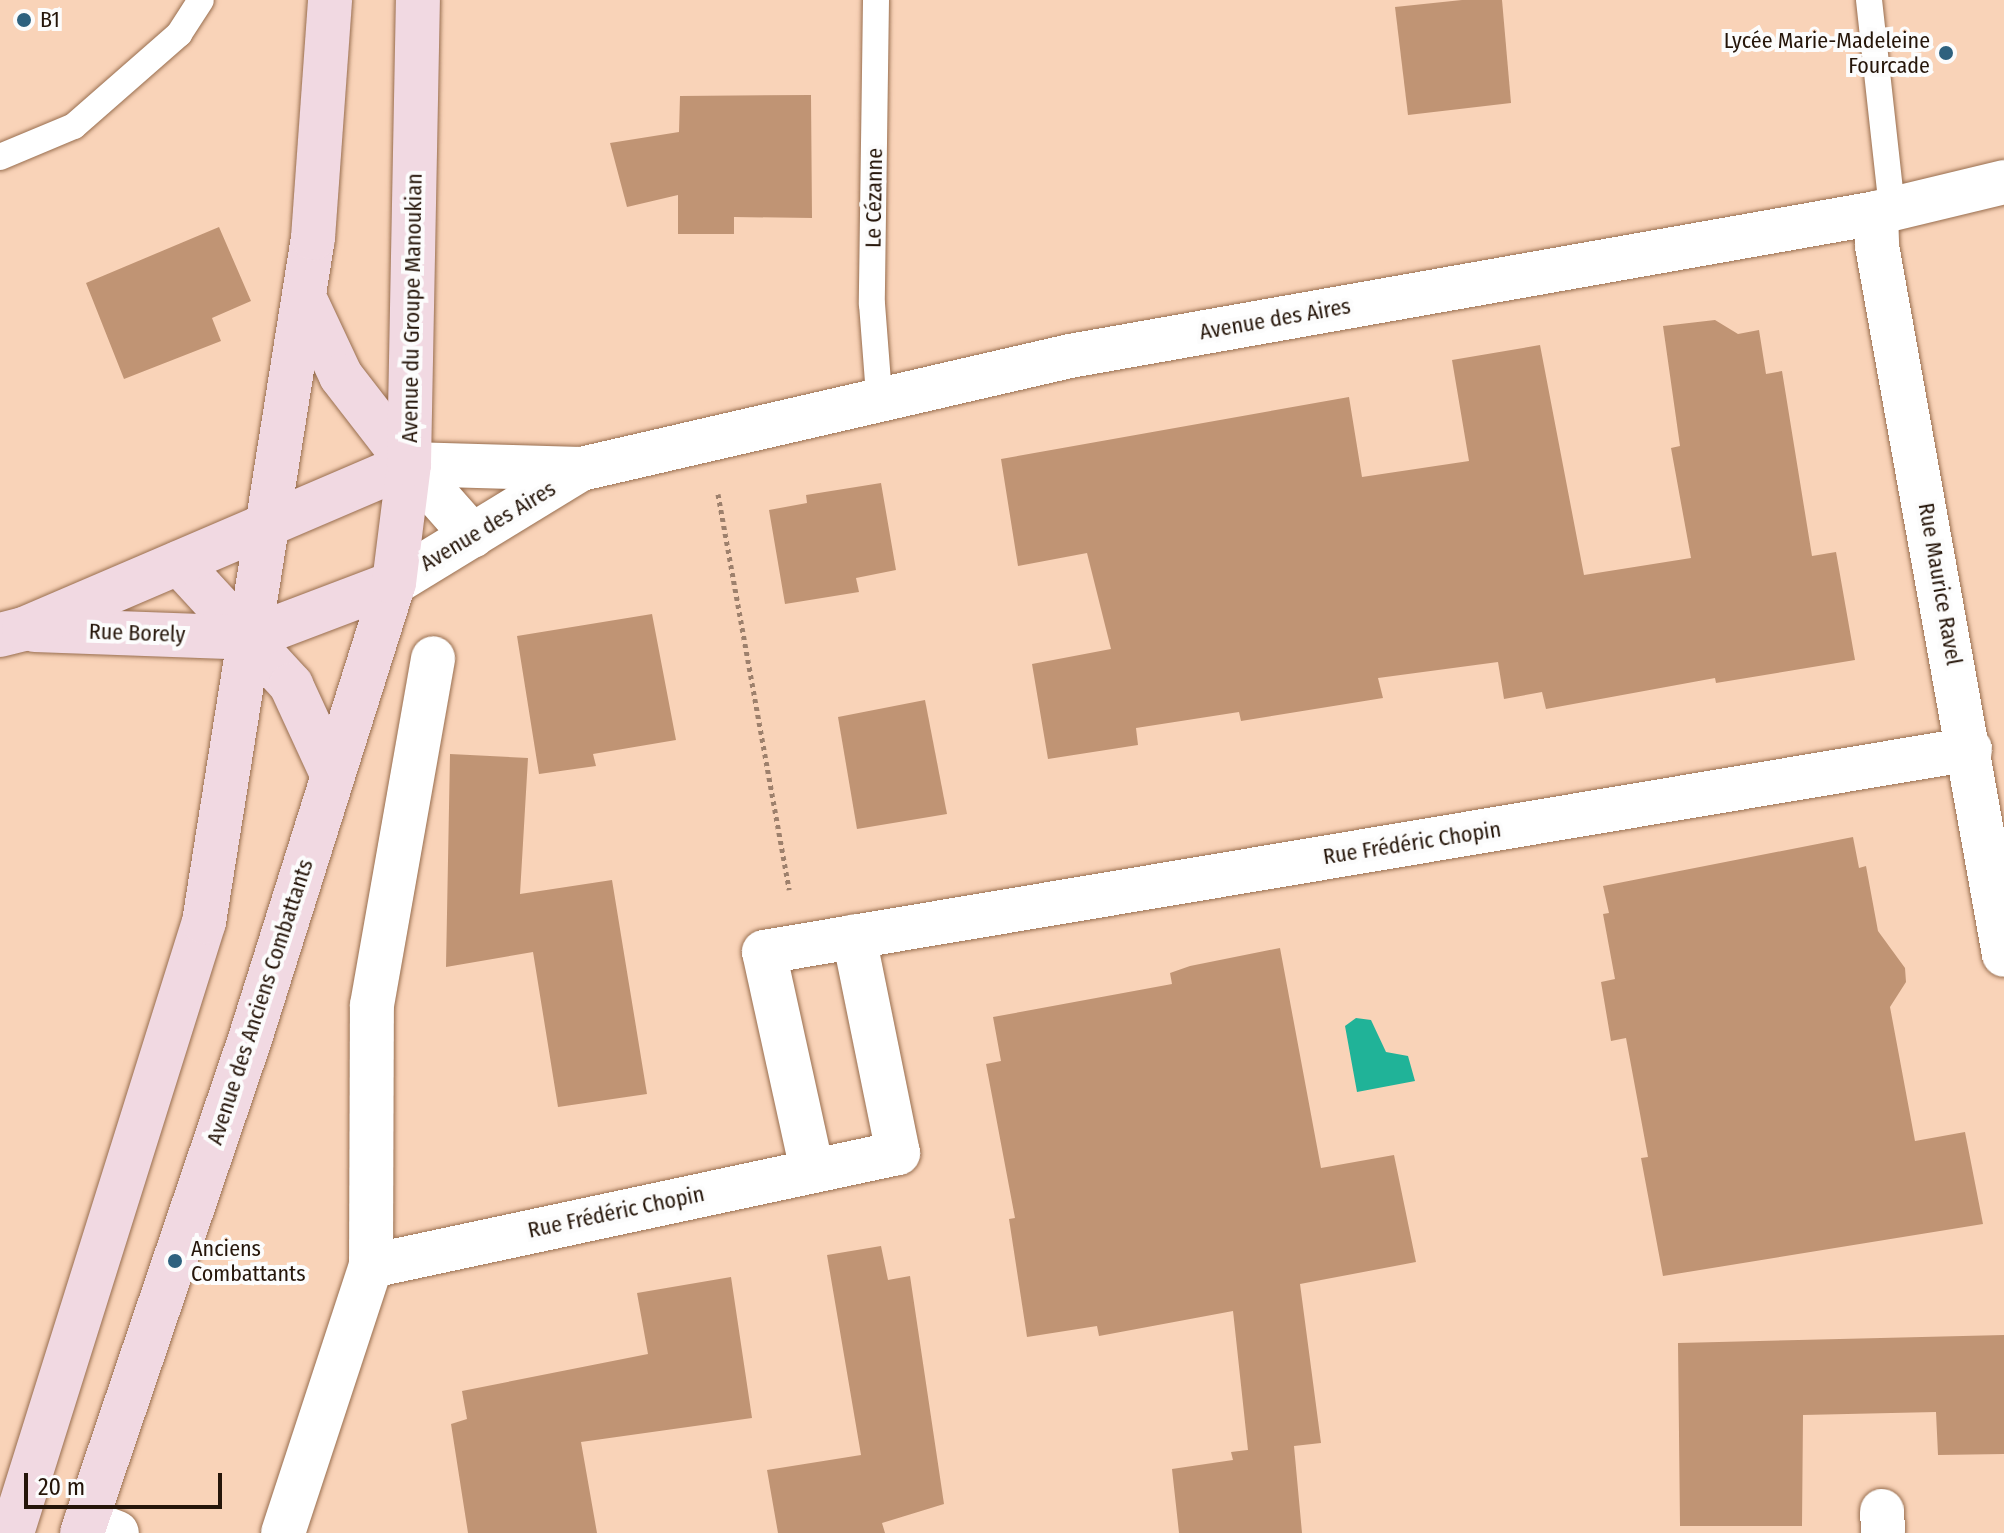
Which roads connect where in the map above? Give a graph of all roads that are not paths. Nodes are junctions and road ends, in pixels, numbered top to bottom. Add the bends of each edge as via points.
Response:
1 (201, 0) edge
2 (330, 0) edge
3 (418, 0) edge
4 (876, 0) edge
5 (1869, 0) edge
6 (0, 157) edge
7 (1994, 187) edge
8 (1884, 212) junction
9 (304, 297) junction
10 (879, 396) junction
11 (409, 464) junction
12 (581, 469) junction
13 (268, 522) junction
14 (473, 536) junction
15 (179, 563) junction
16 (394, 583) junction
17 (12, 632) edge
18 (249, 638) junction
19 (433, 658) dead end
20 (1970, 749) junction
21 (332, 774) junction
22 (854, 936) junction
23 (2004, 955) edge
24 (812, 1170) junction
25 (371, 1266) junction
26 (95, 1529) edge
27 (12, 1533) edge
28 (283, 1533) edge

1 - 6 lane via 179,34 74,126
2 - 9 main road
3 - 11 main road, Avenue du Groupe Manoukian
4 - 10 lane, Le Cézanne via 872,304
5 - 8 lane
7 - 8 street, Avenue des Aires
8 - 10 street, Avenue des Aires via 1100,350
8 - 20 street, Rue Maurice Ravel via 1877,246
9 - 11 main road, Avenue du Groupe Manoukian via 341,376
9 - 13 main road
10 - 12 street, Avenue des Aires
11 - 12 street, Avenue des Aires
11 - 13 main road, Rue Borely
11 - 14 street
11 - 16 main road, Avenue des Anciens Combattants
12 - 14 street, Avenue des Aires
13 - 15 main road, Rue Borely
13 - 18 main road
14 - 16 street, Avenue des Aires
15 - 17 main road, Rue Borely
15 - 18 main road
16 - 18 main road
16 - 21 main road, Avenue des Anciens Combattants
17 - 18 main road, Rue Borely
18 - 21 main road via 291,685
18 - 27 main road via 204,922
19 - 25 street via 372,1005
20 - 22 street, Rue Frédéric Chopin
20 - 23 street, Rue Maurice Ravel
21 - 26 main road, Avenue des Anciens Combattants
22 - 24 street, Rue Frédéric Chopin via 898,1153
22 - 24 street, Rue Frédéric Chopin via 764,952
24 - 25 street, Rue Frédéric Chopin
25 - 28 street

